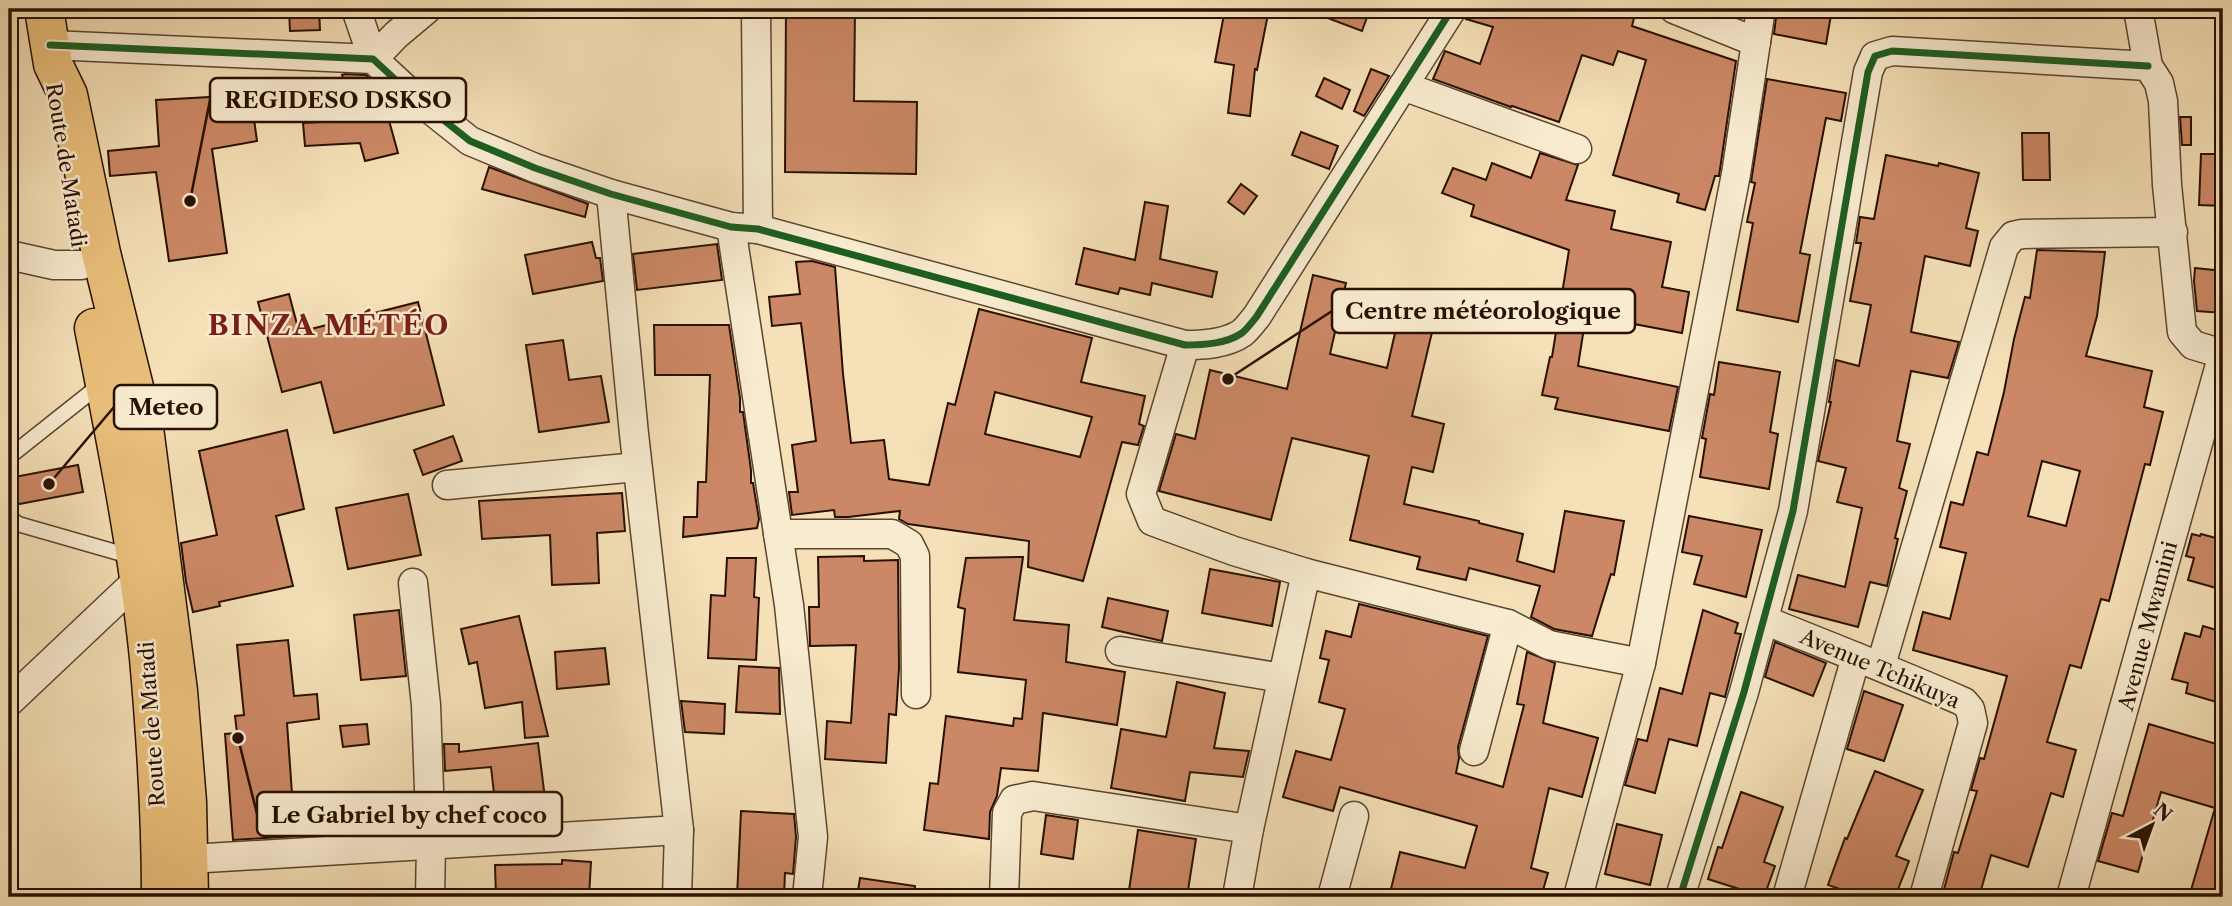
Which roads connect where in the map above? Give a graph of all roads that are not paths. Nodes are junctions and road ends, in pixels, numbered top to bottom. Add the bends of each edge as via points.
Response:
1 (356, 9) edge
2 (427, 9) edge
3 (756, 9) edge
4 (1452, 9) edge
5 (1674, 9) edge
6 (1761, 9) edge
7 (2138, 9) edge
8 (47, 27) edge
9 (1756, 43) junction
10 (373, 59) junction
11 (2148, 66) junction
12 (1403, 86) junction
13 (1577, 149) dead end
14 (611, 194) junction
15 (744, 228) junction
16 (2173, 232) junction
17 (9, 255) edge
18 (82, 265) junction
19 (1185, 345) junction
20 (2223, 354) edge
21 (104, 382) junction
22 (9, 457) edge
23 (637, 467) junction
24 (447, 485) dead end
25 (9, 517) edge
26 (778, 534) junction
27 (139, 544) junction
28 (1306, 573) junction
29 (413, 583) dead end
30 (1764, 620) junction
31 (1508, 624) junction
32 (1120, 651) dead end
33 (1868, 661) junction
34 (1641, 663) junction
35 (1282, 678) junction
36 (916, 694) dead end
37 (9, 702) edge
38 (1474, 751) dead end
39 (1354, 816) dead end
40 (1249, 830) junction
41 (679, 831) junction
42 (431, 846) junction
43 (189, 859) junction
44 (161, 897) edge
45 (189, 897) edge
46 (430, 897) edge
47 (677, 897) edge
48 (807, 897) edge
49 (1004, 897) edge
50 (1237, 897) edge
51 (1332, 897) edge
52 (1578, 897) edge
53 (1679, 897) edge
54 (1787, 897) edge
55 (1924, 897) edge
56 (2071, 897) edge

1 - 10 street
2 - 10 street
3 - 15 street
4 - 12 street
5 - 9 street
6 - 9 street
7 - 11 street
8 - 10 street
8 - 18 main road, Route de Matadi via 50,88
8 - 27 main road, Route de Matadi via 68,95 144,428
9 - 34 street via 1737,174
10 - 14 street via 470,141
11 - 16 street via 2163,101
11 - 30 street via 1892,51 1875,56 1868,72 1793,511
12 - 13 street
12 - 19 street via 1257,316 1241,334 1219,342
14 - 15 street
14 - 23 street
15 - 19 street
15 - 26 street
16 - 20 street via 2182,332 2193,345
16 - 33 street via 2022,234 2012,236 2004,247
17 - 18 street via 54,265
18 - 21 main road, Route de Matadi
19 - 28 street via 1141,494 1152,521
20 - 56 street, Avenue Mwamini
21 - 22 lane
21 - 27 main road, Route de Matadi
23 - 24 street
23 - 41 street
25 - 27 lane via 18,524
26 - 36 street via 892,534 909,544 915,555
26 - 48 street via 813,837
27 - 37 street
27 - 43 main road, Route de Matadi via 178,691
27 - 44 main road, Route de Matadi
28 - 31 street
28 - 35 street
29 - 42 street via 426,705
30 - 33 street, Avenue Tchikuya
30 - 53 street
31 - 34 street via 1549,645
31 - 38 street
32 - 35 street
33 - 54 street
33 - 55 street, Avenue Tchikuya via 1964,702 1970,709 1973,723
34 - 52 street
35 - 40 street
39 - 51 street
40 - 49 street via 1032,796 1014,800 1007,813
40 - 50 street
41 - 42 street
41 - 47 street
42 - 43 street
42 - 46 street
43 - 45 main road, Route de Matadi

